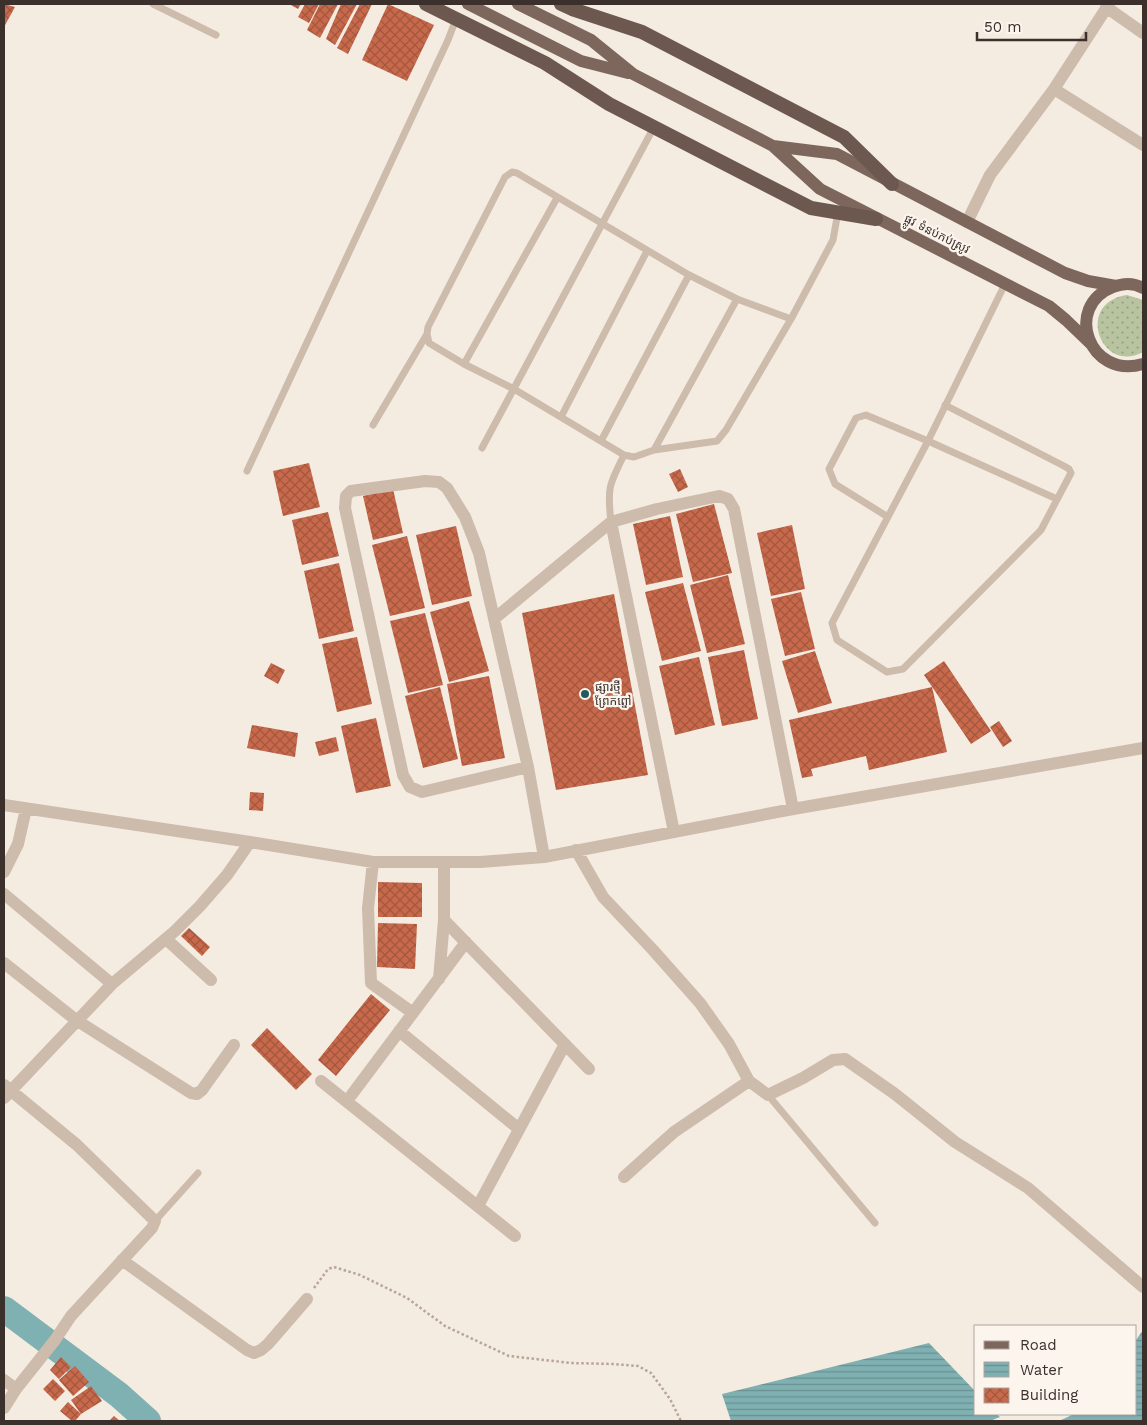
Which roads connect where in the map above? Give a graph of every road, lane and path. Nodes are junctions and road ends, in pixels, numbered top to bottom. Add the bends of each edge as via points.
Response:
1 (153, 4) edge
2 (426, 4) edge
3 (468, 4) edge
4 (518, 4) edge
5 (561, 4) edge
6 (1108, 6) edge
7 (456, 19) junction
8 (1143, 33) edge
9 (216, 35) dead end
10 (633, 74) junction
11 (1054, 89) junction
12 (654, 128) junction
13 (1143, 145) edge
14 (773, 146) junction
15 (892, 184) junction
16 (558, 198) junction
17 (838, 212) junction
18 (876, 219) junction
19 (602, 222) junction
20 (967, 222) junction
21 (647, 251) junction
22 (689, 275) junction
23 (1005, 284) junction
24 (1116, 286) junction
25 (1143, 288) edge
26 (737, 299) junction
27 (791, 319) junction
28 (427, 334) junction
29 (1090, 344) junction
30 (464, 364) junction
31 (1140, 366) edge
32 (514, 389) junction
33 (945, 406) junction
34 (561, 417) junction
35 (373, 425) dead end
36 (601, 441) junction
37 (928, 441) junction
38 (482, 448) dead end
39 (654, 450) junction
40 (624, 455) junction
41 (246, 471) dead end
42 (1057, 499) junction
43 (888, 516) junction
44 (611, 522) junction
45 (494, 619) junction
46 (1143, 748) edge
47 (528, 767) junction
48 (4, 805) edge
49 (26, 809) junction
50 (793, 809) junction
51 (674, 832) junction
52 (250, 842) junction
53 (576, 850) junction
54 (544, 857) junction
55 (373, 862) junction
56 (444, 862) junction
57 (4, 872) edge
58 (4, 894) edge
59 (444, 920) junction
60 (166, 939) junction
61 (466, 942) junction
62 (4, 963) edge
63 (439, 978) junction
64 (210, 980) dead end
65 (112, 984) junction
66 (413, 1013) junction
67 (76, 1020) junction
68 (399, 1031) junction
69 (565, 1044) junction
70 (234, 1045) dead end
71 (588, 1069) dead end
72 (321, 1081) dead end
73 (749, 1081) junction
74 (7, 1092) edge
75 (768, 1095) junction
76 (347, 1102) junction
77 (519, 1129) junction
78 (198, 1173) dead end
79 (624, 1177) dead end
80 (478, 1206) junction
81 (155, 1221) junction
82 (875, 1223) dead end
83 (515, 1236) dead end
84 (122, 1260) junction
85 (1143, 1287) edge
86 (307, 1299) joint
87 (4, 1380) edge
88 (16, 1389) junction
89 (4, 1408) edge
90 (681, 1421) edge

1 - 9 lane
2 - 7 highway
3 - 10 main road, ផ្លូវ ទំនប់កប់ស្រូវ via 582,60
4 - 10 main road, ផ្លូវ ទំនប់កប់ស្រូវ via 591,40
5 - 15 highway via 642,32 844,137
6 - 8 street
6 - 11 street
7 - 12 highway via 545,63
7 - 41 lane
10 - 14 main road, ផ្លូវ ទំនប់កប់ស្រូវ
11 - 13 street
11 - 20 street via 990,175
12 - 17 highway via 811,208
12 - 19 lane
14 - 15 main road, ផ្លូវ ទំនប់កប់ស្រូវ via 837,154
14 - 18 main road, ផ្លូវ ទំនប់កប់ស្រូវ via 820,189
15 - 20 main road, ផ្លូវ ទំនប់កប់ស្រូវ
16 - 19 lane
16 - 28 lane via 517,173 512,172 505,177
16 - 30 lane
17 - 18 highway
17 - 27 lane via 833,240
18 - 23 main road, ផ្លូវ ទំនប់កប់ស្រូវ
19 - 21 lane
19 - 32 lane
20 - 24 main road, ផ្លូវ ទំនប់កប់ស្រូវ via 1065,273
21 - 22 lane
21 - 34 lane
22 - 26 lane
22 - 36 lane
23 - 29 main road, ផ្លូវ ទំនប់កប់ស្រូវ via 1049,306
23 - 33 lane
24 - 25 main road, ផ្លូវ ទំនប់កប់ស្រូវ
24 - 29 main road via 1106,290 1092,305 1086,325
26 - 27 lane
26 - 39 lane
27 - 39 lane via 717,441
28 - 30 lane via 429,343
28 - 35 lane
29 - 31 main road, ផ្លូវ ទំនប់កប់ស្រូវ via 1104,360 1114,365
30 - 32 lane
32 - 34 lane
32 - 38 lane
33 - 37 lane
33 - 42 lane via 1069,469 1071,473
34 - 36 lane
36 - 40 lane
37 - 42 lane
37 - 43 lane
37 - 43 lane via 866,415 856,418 829,469 835,484
39 - 40 lane via 634,457
40 - 44 lane via 611,480 608,495
42 - 43 lane via 1041,530 904,669 887,672 837,640 832,623
44 - 45 street
44 - 50 street via 719,496 728,500 734,509
44 - 51 street
45 - 47 street
45 - 47 street via 479,553 465,517 447,488 439,482 425,481 352,491 346,496 345,508 403,775 410,787 422,792
46 - 50 street
47 - 54 street
48 - 49 street
49 - 52 street
49 - 57 street via 18,844
50 - 51 street
51 - 53 street
52 - 55 street
52 - 60 street via 227,875
53 - 54 street
53 - 73 street via 603,898 700,1003 729,1044
54 - 56 street
55 - 56 street
55 - 66 street via 368,908 372,983
56 - 59 street
58 - 65 street
59 - 61 street
59 - 63 street
60 - 64 street
60 - 65 street
61 - 63 street
61 - 69 street
62 - 67 street
63 - 66 street
65 - 67 street
66 - 68 street
67 - 70 street via 197,1094
67 - 74 street
68 - 76 street
68 - 77 street
69 - 71 street
69 - 77 street
72 - 76 street
73 - 75 street
73 - 79 street via 674,1132
74 - 81 street via 77,1145
75 - 82 lane
75 - 85 street via 833,1060 845,1058 955,1142 1028,1188
76 - 80 street
77 - 80 street
78 - 81 lane
80 - 83 street
81 - 84 street
84 - 86 street via 254,1353 268,1344
84 - 88 street via 71,1316
86 - 90 path via 328,1269 334,1267 360,1275 407,1298 445,1326 509,1356 638,1366 651,1373
87 - 88 street
88 - 89 street

